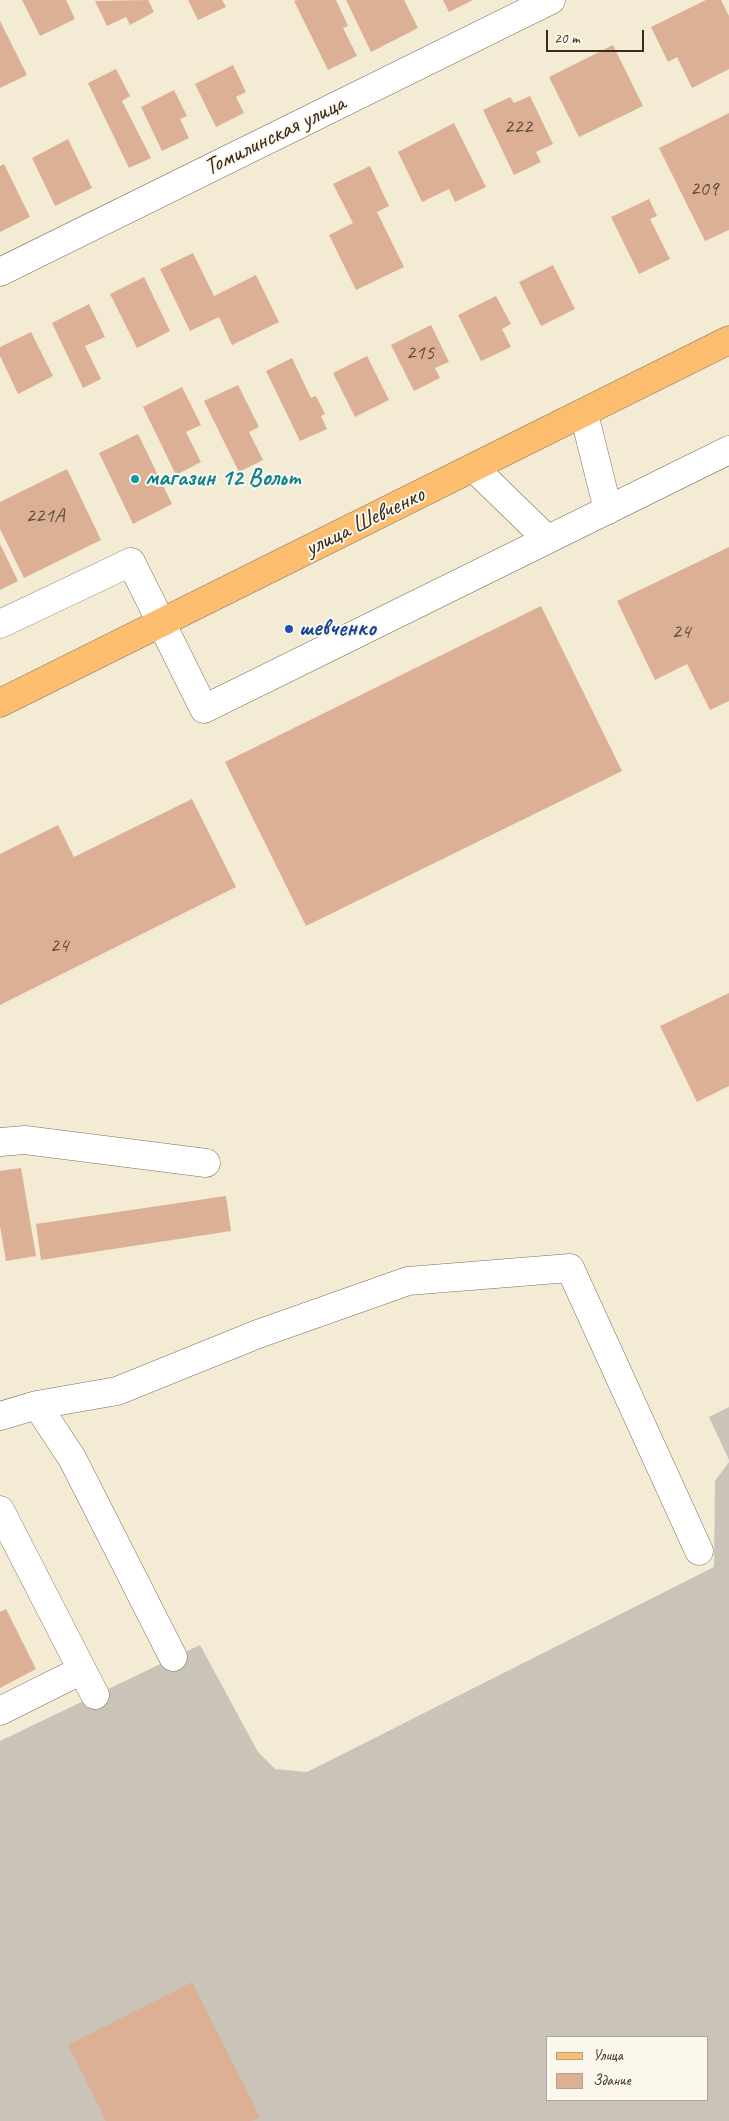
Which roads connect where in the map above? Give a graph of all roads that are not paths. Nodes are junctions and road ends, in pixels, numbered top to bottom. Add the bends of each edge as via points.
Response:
1 (551, 0) edge
2 (0, 272) edge
3 (729, 340) edge
4 (584, 414) junction
5 (729, 450) edge
6 (474, 468) junction
7 (608, 510) junction
8 (547, 539) junction
9 (0, 624) edge
10 (161, 624) junction
11 (0, 703) edge
12 (0, 1142) edge
13 (206, 1163) dead end
14 (37, 1405) junction
15 (0, 1416) edge
16 (0, 1510) edge
17 (699, 1551) dead end
18 (174, 1658) dead end
19 (82, 1670) junction
20 (95, 1695) dead end
21 (0, 1711) edge

1 - 2 street, Томилинская улица
3 - 4 main road, улица Шевченко
4 - 6 main road, улица Шевченко
4 - 7 street
5 - 7 street
6 - 8 street
6 - 10 main road, улица Шевченко
7 - 8 street
8 - 10 street via 204,709
9 - 10 street via 131,562
10 - 11 main road, улица Шевченко
12 - 13 street via 25,1140
14 - 15 street
14 - 17 street via 117,1391 276,1328 408,1281 570,1268
14 - 18 street via 72,1458
16 - 19 street
19 - 20 street
19 - 21 street

